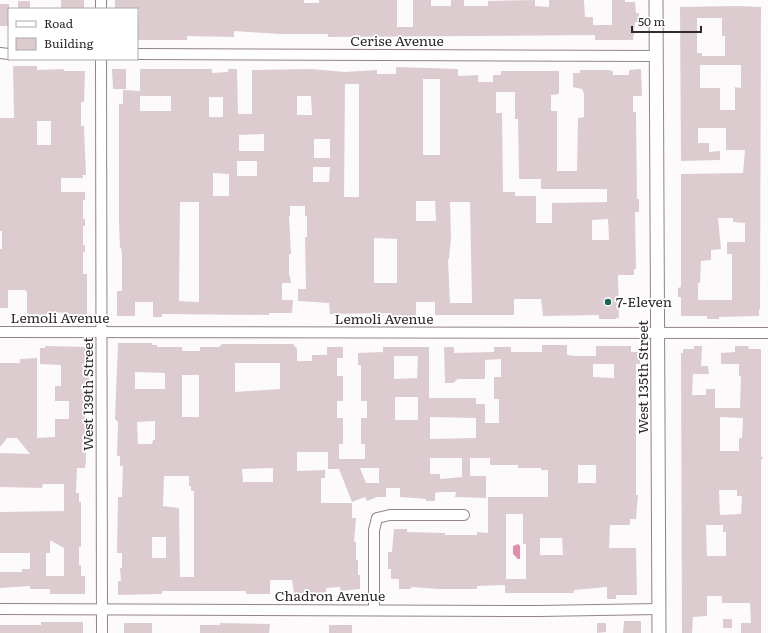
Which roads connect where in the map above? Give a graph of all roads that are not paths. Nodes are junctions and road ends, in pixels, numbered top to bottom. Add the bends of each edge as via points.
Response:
1 (656, 0) edge
2 (138, 54) edge
3 (657, 56) junction
4 (101, 60) edge
5 (0, 332) edge
6 (659, 332) junction
7 (102, 333) junction
8 (768, 333) edge
9 (464, 515) dead end
10 (0, 609) edge
11 (102, 609) junction
12 (659, 609) junction
13 (374, 610) junction
14 (102, 633) edge
15 (659, 633) edge

1 - 3 street, West 135th Street
2 - 3 street, Cerise Avenue
3 - 6 street, West 135th Street
4 - 7 street, West 139th Street
5 - 7 street, Lemoli Avenue
6 - 7 street, Lemoli Avenue
6 - 8 street, Lemoli Avenue
6 - 12 street, West 135th Street
7 - 11 street, West 139th Street
9 - 13 street via 390,515 377,518 374,530
10 - 11 street, Chadron Avenue
11 - 13 street, Chadron Avenue
11 - 14 street, West 139th Street
12 - 13 street, Chadron Avenue
12 - 15 street, West 135th Street

